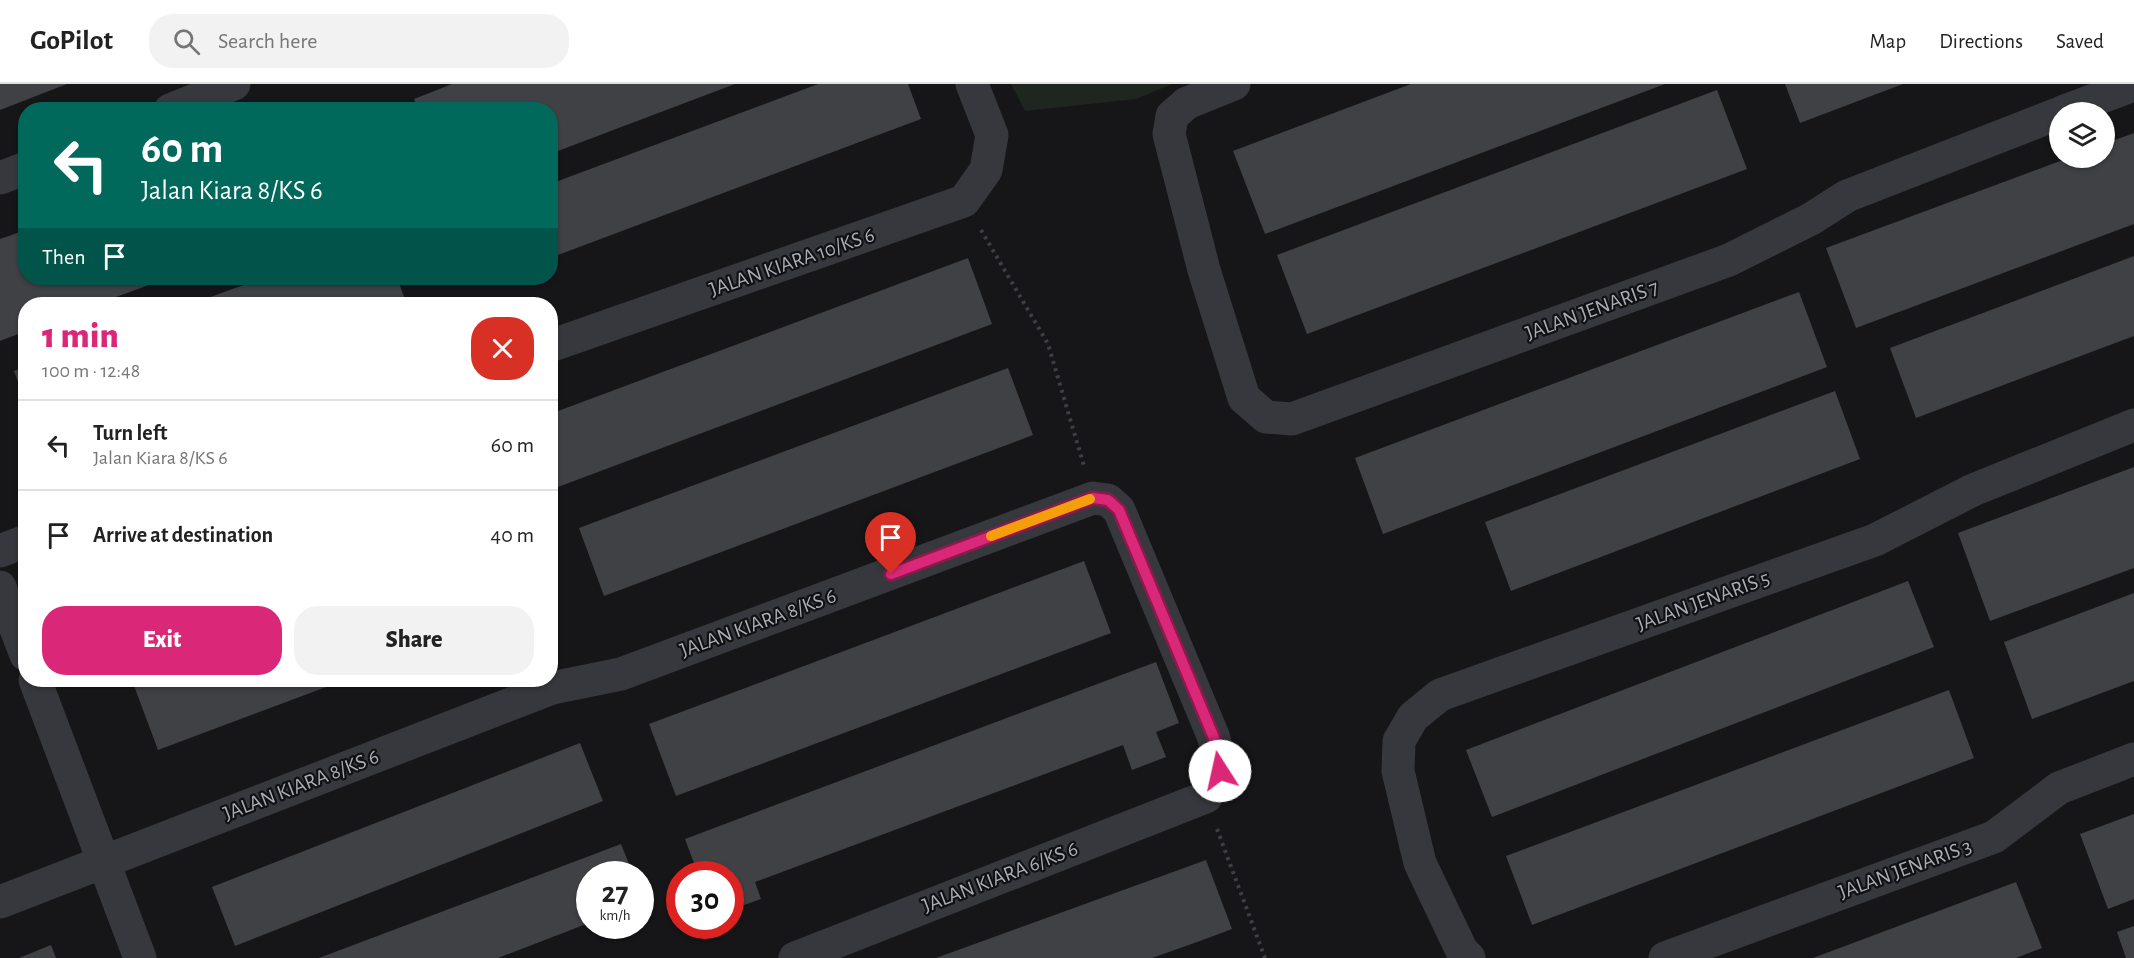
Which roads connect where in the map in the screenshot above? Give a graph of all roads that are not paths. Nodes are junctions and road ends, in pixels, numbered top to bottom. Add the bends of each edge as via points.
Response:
1 (234, 84) edge
2 (972, 84) edge
3 (1234, 84) edge
4 (2134, 84) edge
5 (190, 102) edge
6 (2089, 102) edge
7 (2049, 118) edge
8 (18, 171) edge
9 (0, 178) edge
10 (558, 343) edge
11 (2134, 425) edge
12 (1093, 498) joint
13 (18, 544) edge
14 (0, 551) edge
15 (0, 587) edge
16 (18, 634) edge
17 (38, 687) edge
18 (557, 687) edge
19 (558, 687) edge
20 (2134, 759) edge
21 (104, 861) junction
22 (0, 902) edge
23 (140, 958) edge
24 (795, 958) edge
25 (1468, 958) edge
26 (1665, 958) edge

1 - 5 street
2 - 10 street, JALAN KIARA 10/KS 6 via 992,135 986,170 964,201
3 - 7 street, JALAN JENARIS 7 via 1187,103 1172,116 1168,134 1204,270 1244,398 1266,417 1292,419 1729,260 1811,219 1847,196
4 - 6 street, JALAN JENARIS 7
8 - 9 street
11 - 25 street, JALAN JENARIS 5 via 1973,490 1875,540 1440,695 1413,717 1399,741 1398,771 1420,863
12 - 19 street, JALAN KIARA 8/KS 6 via 621,674
12 - 24 street, JALAN KIARA 6/KS 6 via 1108,500 1119,510 1214,738 1220,771 1206,797
13 - 14 street
15 - 16 street
17 - 21 street
18 - 21 street, JALAN KIARA 8/KS 6
20 - 26 street, JALAN JENARIS 3 via 2059,788 1994,837
21 - 22 street, JALAN KIARA 8/KS 6
21 - 23 street

